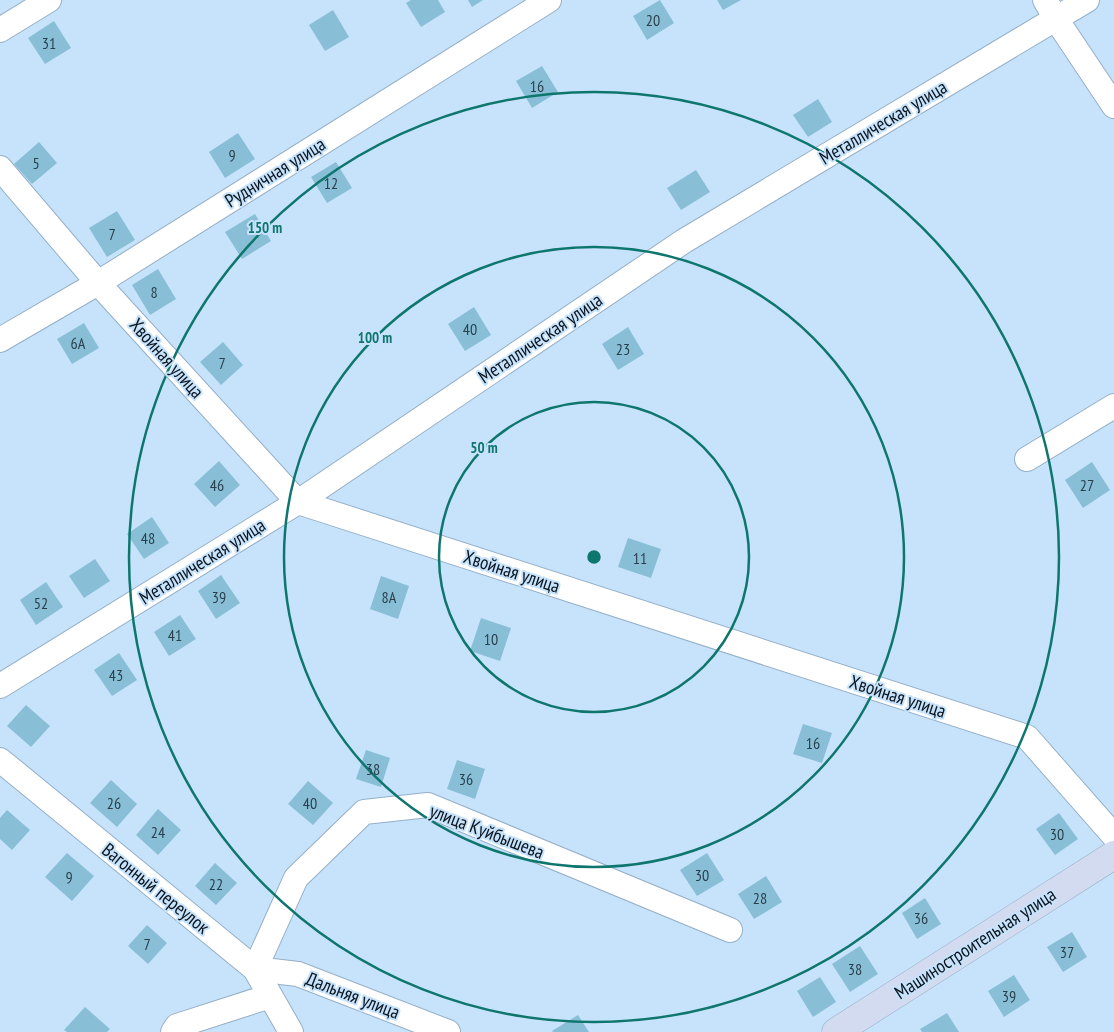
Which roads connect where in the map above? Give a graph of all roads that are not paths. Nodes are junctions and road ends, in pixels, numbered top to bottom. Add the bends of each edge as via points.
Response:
1 (49, 0) edge
2 (549, 0) edge
3 (1087, 0) edge
4 (1051, 9) edge
5 (0, 30) edge
6 (1114, 106) edge
7 (0, 168) edge
8 (98, 282) junction
9 (0, 340) edge
10 (1114, 406) edge
11 (1027, 459) dead end
12 (298, 502) junction
13 (0, 686) edge
14 (0, 760) edge
15 (1114, 836) edge
16 (1114, 855) edge
17 (730, 930) dead end
18 (255, 969) junction
19 (270, 996) junction
20 (173, 1032) edge
21 (291, 1032) edge
22 (448, 1032) edge
23 (836, 1032) edge

1 - 5 street
2 - 8 street, Рудничная улица
3 - 4 street, Металлическая улица
4 - 6 street
4 - 12 street, Металлическая улица via 684,241
7 - 8 street, Хвойная улица
8 - 9 street, Рудничная улица
8 - 12 street, Хвойная улица
10 - 11 street
12 - 13 street, Металлическая улица
12 - 15 street, Хвойная улица via 1027,737
14 - 18 street, Вагонный переулок
16 - 23 street, Машиностроительная улица
17 - 18 street, улица Куйбышева via 428,805 364,812 296,878
18 - 19 street, Вагонный переулок
18 - 22 street, Дальняя улица via 298,974
19 - 20 street via 177,1026
19 - 21 street, Вагонный переулок

